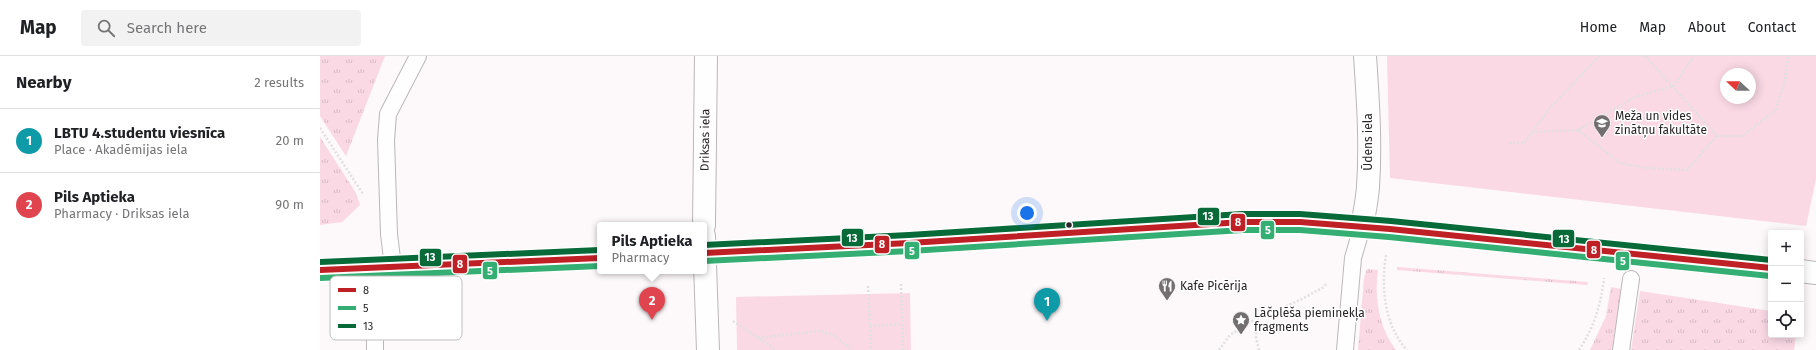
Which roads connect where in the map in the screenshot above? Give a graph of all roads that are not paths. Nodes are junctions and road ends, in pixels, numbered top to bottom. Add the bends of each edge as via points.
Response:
1 (418, 56) edge
2 (706, 56) edge
3 (1365, 56) edge
4 (704, 222) edge
5 (1362, 227) junction
6 (707, 248) edge
7 (597, 258) edge
8 (384, 267) junction
9 (1768, 268) edge
10 (320, 270) edge
11 (1804, 271) edge
12 (1816, 273) edge
13 (705, 274) edge
14 (383, 276) edge
15 (1631, 279) dead end
16 (376, 340) edge
17 (375, 350) edge
18 (708, 350) edge
19 (1345, 350) edge
20 (1621, 350) edge

1 - 8 lane via 388,114 386,140 389,234
2 - 4 main road, Driksas iela
3 - 5 main road, Ūdens iela via 1369,164
5 - 6 main road via 1300,222 1243,222
5 - 9 main road
5 - 19 lane via 1353,258
7 - 8 main road
8 - 10 main road
8 - 14 lane
11 - 12 main road
13 - 18 main road
15 - 20 lane
16 - 17 lane

